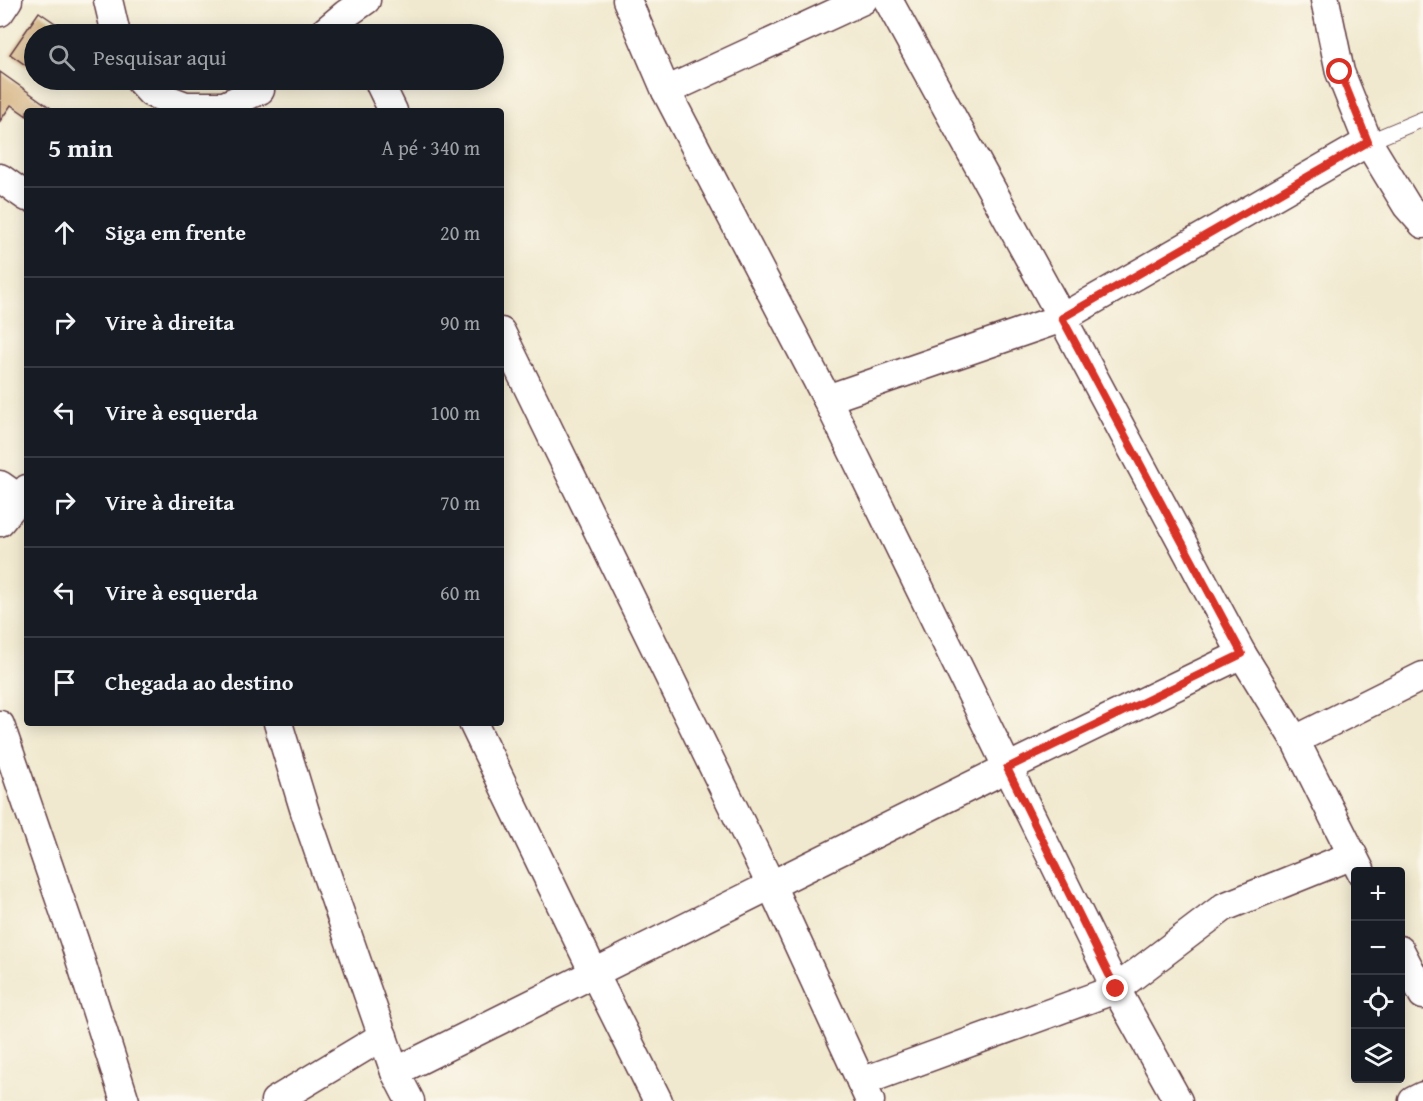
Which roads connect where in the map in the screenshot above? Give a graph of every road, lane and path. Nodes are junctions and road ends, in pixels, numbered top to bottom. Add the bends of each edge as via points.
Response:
1 (8, 0) edge
2 (108, 0) edge
3 (627, 0) edge
4 (863, 0) edge
5 (888, 0) edge
6 (1325, 0) edge
7 (0, 12) edge
8 (356, 16) edge
9 (114, 24) edge
10 (341, 24) edge
11 (131, 90) edge
12 (148, 90) edge
13 (383, 90) edge
14 (666, 91) junction
15 (260, 93) edge
16 (137, 108) edge
17 (392, 108) edge
18 (1423, 119) edge
19 (1368, 142) junction
20 (0, 178) edge
21 (24, 195) edge
22 (1423, 224) edge
23 (1062, 318) junction
24 (504, 338) edge
25 (828, 399) junction
26 (16, 491) edge
27 (0, 522) edge
28 (1242, 654) junction
29 (1423, 676) edge
30 (0, 724) edge
31 (279, 726) edge
32 (474, 726) edge
33 (1295, 740) junction
34 (1007, 768) junction
35 (1357, 863) edge
36 (771, 885) junction
37 (1405, 958) edge
38 (594, 973) junction
39 (1116, 989) junction
40 (1423, 994) edge
41 (383, 1036) junction
42 (395, 1072) junction
43 (866, 1091) edge
44 (1423, 1096) edge
45 (125, 1101) edge
46 (275, 1101) edge
47 (410, 1101) edge
48 (658, 1101) edge
49 (1178, 1101) edge
50 (1413, 1101) edge

1 - 7 street
2 - 9 street
3 - 14 street
4 - 14 street
5 - 23 street
6 - 19 street via 1340,72
8 - 10 street
11 - 16 street
12 - 15 street via 186,106 224,106
13 - 17 street
14 - 25 street
18 - 19 lane
19 - 22 street via 1407,206
19 - 23 street
20 - 21 street
23 - 25 street
23 - 28 street
24 - 36 street
25 - 34 street
26 - 27 street
28 - 33 street
28 - 34 street
29 - 33 street
30 - 45 street
31 - 41 street
32 - 38 street
33 - 35 street
34 - 36 street
34 - 39 street
35 - 39 street via 1224,907
36 - 38 street
36 - 43 street
37 - 40 street
38 - 42 street
38 - 48 street
39 - 43 street
39 - 49 street
41 - 42 street
41 - 46 street
42 - 47 street
44 - 50 street

